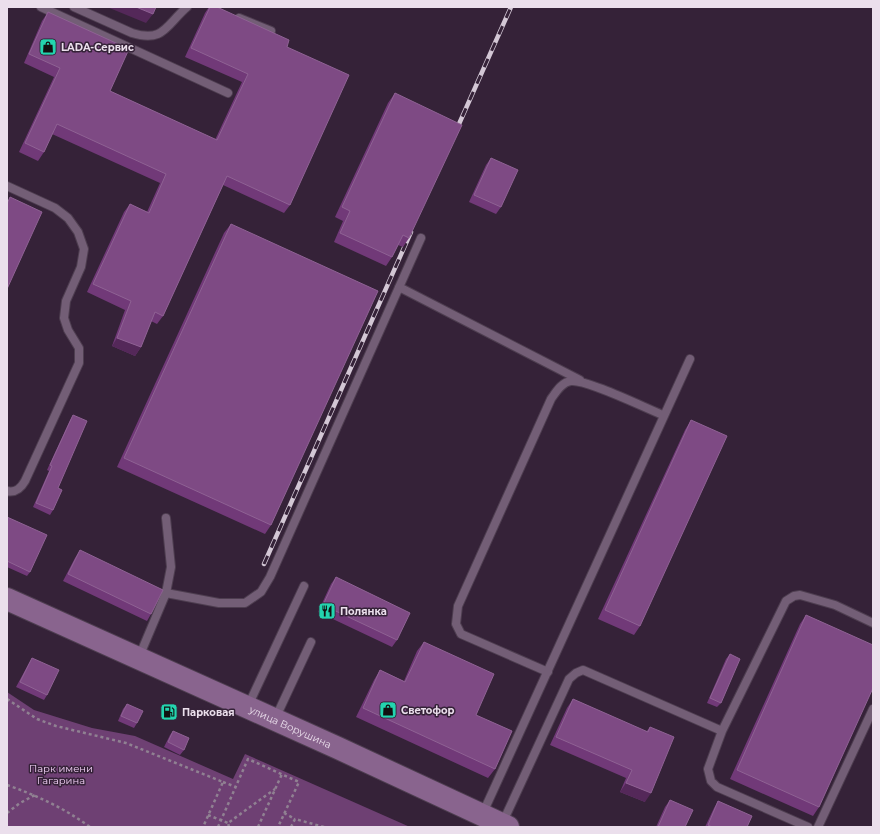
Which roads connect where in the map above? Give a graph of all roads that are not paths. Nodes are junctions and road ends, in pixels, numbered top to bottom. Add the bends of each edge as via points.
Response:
1 (41, 7) edge
2 (74, 7) edge
3 (187, 7) edge
4 (229, 13) edge
5 (271, 31) edge
6 (228, 93) dead end
7 (7, 186) edge
8 (421, 238) dead end
9 (399, 288) junction
10 (690, 359) dead end
11 (584, 382) junction
12 (663, 415) junction
13 (7, 491) edge
14 (166, 518) dead end
15 (304, 586) dead end
16 (166, 594) junction
17 (7, 599) edge
18 (873, 623) edge
19 (311, 642) dead end
20 (138, 658) junction
21 (548, 672) junction
22 (247, 707) junction
23 (873, 709) edge
24 (274, 719) junction
25 (722, 731) junction
26 (482, 816) junction
27 (505, 826) edge
28 (808, 827) edge
29 (818, 827) edge

1 - 6 lane
2 - 3 lane via 142,36 154,36 165,31
4 - 5 lane
7 - 13 lane via 55,208 68,218 78,232 84,249 81,267 66,301 64,318 79,348 79,363 26,481 17,491
8 - 9 lane
9 - 11 lane
9 - 16 lane via 274,570 261,592 245,603 219,603
10 - 12 lane
11 - 12 lane
11 - 21 lane via 570,380 560,387 551,399 458,606 456,624 461,634
12 - 21 lane
14 - 16 lane via 171,567
15 - 22 lane
16 - 20 lane
17 - 20 street, улица Ворушина
18 - 25 lane via 835,605 800,595 786,601
19 - 24 lane
20 - 22 street, улица Ворушина
21 - 26 lane
22 - 24 street, улица Ворушина
23 - 29 lane
24 - 26 street, улица Ворушина
25 - 27 lane via 583,670 576,672 569,679
25 - 28 lane via 708,769 711,781 717,788
26 - 27 street, улица Ворушина

